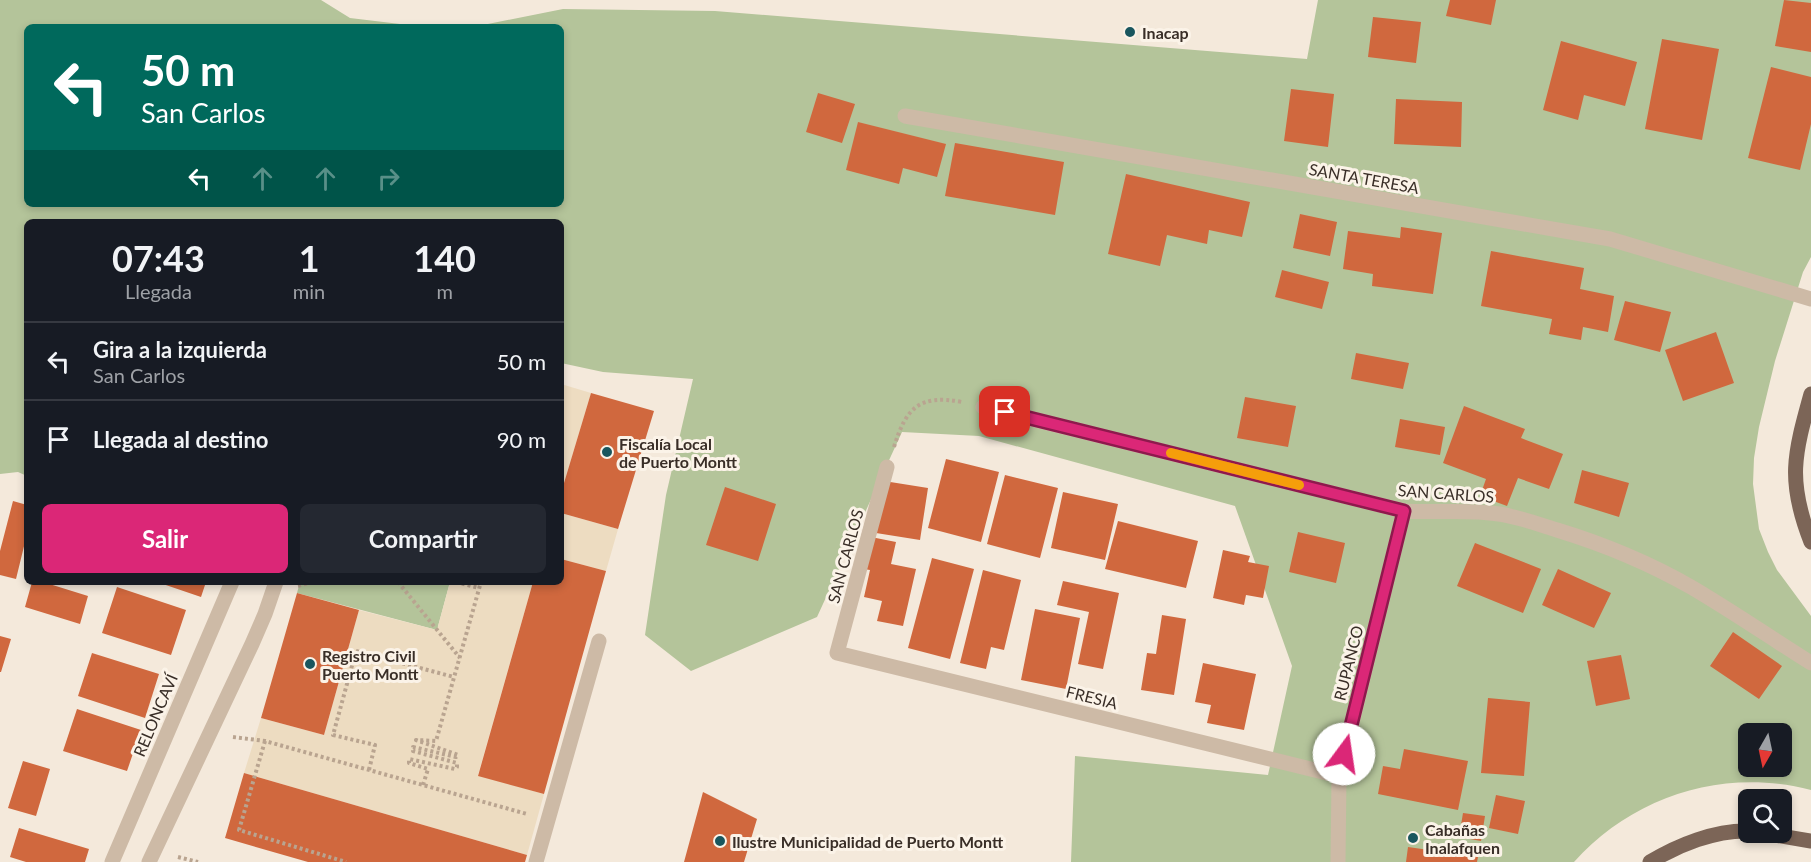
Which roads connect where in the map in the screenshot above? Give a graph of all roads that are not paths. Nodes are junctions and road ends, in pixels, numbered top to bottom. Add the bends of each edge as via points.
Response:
1 (905, 116) dead end
2 (1811, 299) edge
3 (1811, 394) edge
4 (983, 406) road end
5 (887, 467) road end
6 (1404, 511) junction
7 (1811, 542) edge
8 (231, 585) edge
9 (275, 585) edge
10 (599, 641) dead end
11 (837, 653) joint
12 (1811, 663) edge
13 (1339, 776) junction
14 (1738, 832) edge
15 (1792, 838) edge
16 (1811, 842) edge
17 (112, 862) edge
18 (148, 862) edge
19 (536, 862) edge
20 (1338, 862) edge
21 (1650, 862) edge

1 - 2 street, SANTA TERESA via 1610,239
3 - 7 main road via 1794,468 1796,495
4 - 6 street, SAN CARLOS
5 - 11 street, SAN CARLOS
6 - 12 street, SAN CARLOS via 1500,514 1581,538 1691,587
6 - 13 street, RUPANCO
8 - 17 street, RELONCAVÍ
9 - 18 street via 252,644
10 - 19 street
11 - 13 street, FRESIA
13 - 20 street, RUPANCO
14 - 21 main road via 1690,843
15 - 16 main road

